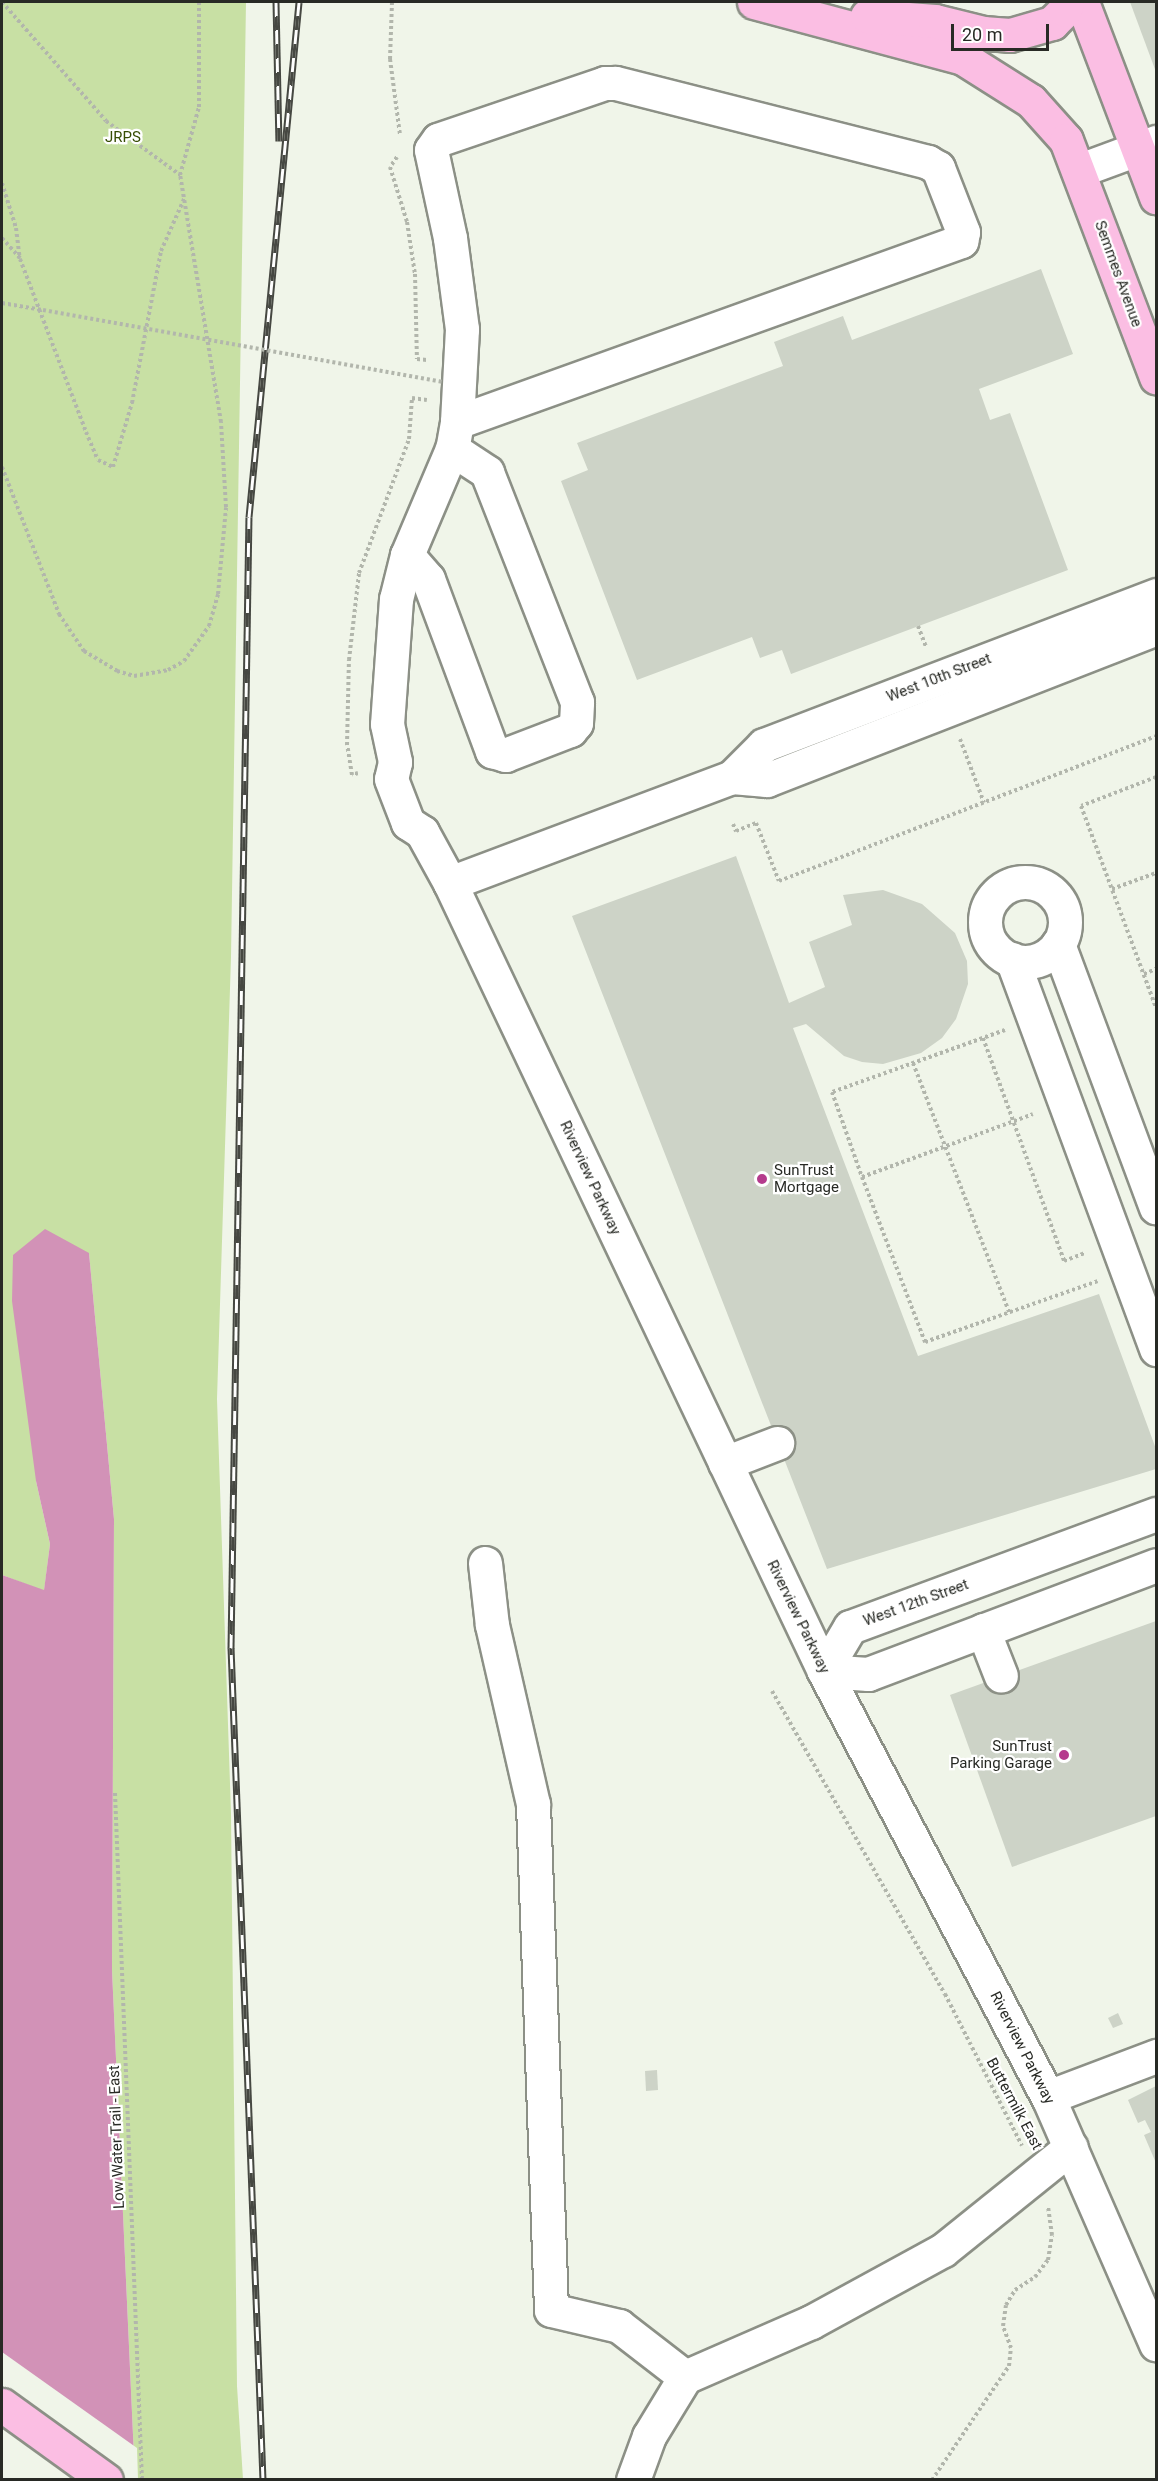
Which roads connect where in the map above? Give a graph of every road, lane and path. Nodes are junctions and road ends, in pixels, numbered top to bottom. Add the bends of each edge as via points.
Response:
1 (2, 2) edge
2 (199, 2) edge
3 (392, 2) edge
4 (1067, 2) edge
5 (1082, 2) edge
6 (768, 5) edge
7 (402, 140) dead end
8 (1147, 145) edge
9 (400, 155) dead end
10 (1080, 170) junction
11 (180, 176) junction
12 (2, 183) edge
13 (1156, 197) edge
14 (184, 199) junction
15 (2, 238) edge
16 (20, 259) junction
17 (2, 303) edge
18 (43, 310) junction
19 (438, 362) dead end
20 (447, 373) dead end
21 (1156, 377) edge
22 (445, 382) junction
23 (444, 392) dead end
24 (447, 424) junction
25 (2, 467) edge
26 (406, 555) junction
27 (1156, 596) edge
28 (918, 626) dead end
29 (1156, 628) edge
30 (926, 648) dead end
31 (1156, 736) edge
32 (960, 738) dead end
33 (382, 766) junction
34 (732, 777) junction
35 (1156, 777) edge
36 (984, 803) junction
37 (733, 824) dead end
38 (1156, 873) edge
39 (450, 883) junction
40 (1112, 889) junction
41 (1058, 944) junction
42 (1011, 959) junction
43 (1156, 969) edge
44 (1144, 974) junction
45 (1156, 1008) edge
46 (1034, 1019) junction
47 (983, 1038) junction
48 (913, 1063) junction
49 (1024, 1118) dead end
50 (1014, 1122) junction
51 (945, 1147) junction
52 (862, 1177) junction
53 (1156, 1207) edge
54 (1096, 1250) dead end
55 (1107, 1278) dead end
56 (1009, 1312) junction
57 (1156, 1349) edge
58 (777, 1443) dead end
59 (725, 1463) junction
60 (1156, 1514) edge
61 (485, 1563) dead end
62 (1156, 1565) edge
63 (982, 1630) junction
64 (824, 1671) junction
65 (1001, 1677) dead end
66 (772, 1690) dead end
67 (116, 1793) dead end
68 (1156, 2056) edge
69 (1048, 2097) junction
70 (1071, 2147) junction
71 (1027, 2181) junction
72 (1156, 2344) edge
73 (685, 2377) junction
74 (2, 2405) edge
75 (106, 2480) edge
76 (142, 2480) edge
77 (633, 2480) edge
78 (932, 2480) edge

1 - 11 path via 106,121
2 - 11 path via 199,107
3 - 7 path via 390,58
4 - 6 main road via 1065,10 1052,23 1010,35 935,21
5 - 8 main road
6 - 10 main road, Semmes Avenue via 932,48 988,71 1031,101 1053,124 1066,140
8 - 10 street
8 - 13 main road
9 - 19 path via 390,168 407,222 415,274 417,359
10 - 21 main road, Semmes Avenue
11 - 14 path
12 - 16 path via 16,228
14 - 18 path via 161,251 132,403 113,467 98,460
14 - 25 path via 221,422 226,507 218,594 209,626 184,661 168,670 134,675 117,671 84,651 59,614
15 - 16 path
16 - 18 path
17 - 18 path
18 - 22 path, bridge
20 - 22 path
22 - 23 path
24 - 24 street via 961,241 963,231 938,168 928,162 615,83 605,83 438,140 431,150 450,238 462,329
24 - 26 street, Riverview Parkway
24 - 26 street via 487,472 577,702 576,723 570,730 505,755 492,751 428,579
24 - 33 path via 412,398 409,439 371,531 353,605 346,745 352,775
26 - 33 street, Riverview Parkway via 396,599
27 - 34 street, West 10th Street via 764,745
28 - 30 path
29 - 34 street, West 10th Street via 767,780
31 - 36 path
32 - 36 path
33 - 39 street, Riverview Parkway via 408,823 422,832
34 - 39 street, West 10th Street
35 - 40 path via 1081,806
36 - 37 path via 779,881 756,824 736,831
38 - 40 path
39 - 59 street, Riverview Parkway
40 - 44 path
41 - 42 street via 1042,958 1029,962
41 - 42 street via 1065,926 1059,900 1040,884 1014,882 993,897 984,921 993,946
41 - 53 street
42 - 46 street
43 - 44 path
44 - 45 path
46 - 47 path
46 - 57 street
47 - 48 path
47 - 50 path
48 - 51 path
48 - 52 path via 832,1092
49 - 50 path
50 - 51 path
50 - 54 path via 1064,1261
51 - 52 path
51 - 56 path
52 - 56 path via 925,1342
55 - 56 path
58 - 59 street
59 - 64 street, Riverview Parkway
60 - 64 street, West 12th Street via 850,1627
61 - 73 street via 492,1625 532,1804 551,2310 619,2326
62 - 63 street
63 - 64 street via 868,1674
63 - 65 street
64 - 69 street, Riverview Parkway
66 - 71 path, Buttermilk East via 945,1994 1030,2161
67 - 76 path, Low Water Trail - East
68 - 69 street
69 - 70 street, Riverview Parkway
70 - 71 street
70 - 72 street, Riverview Parkway
71 - 73 street via 944,2250 811,2322
71 - 78 path via 1049,2208 1048,2260 1035,2277 1015,2290 1006,2305 1003,2326 1011,2348 1009,2366
73 - 77 street via 649,2436
74 - 75 main road

